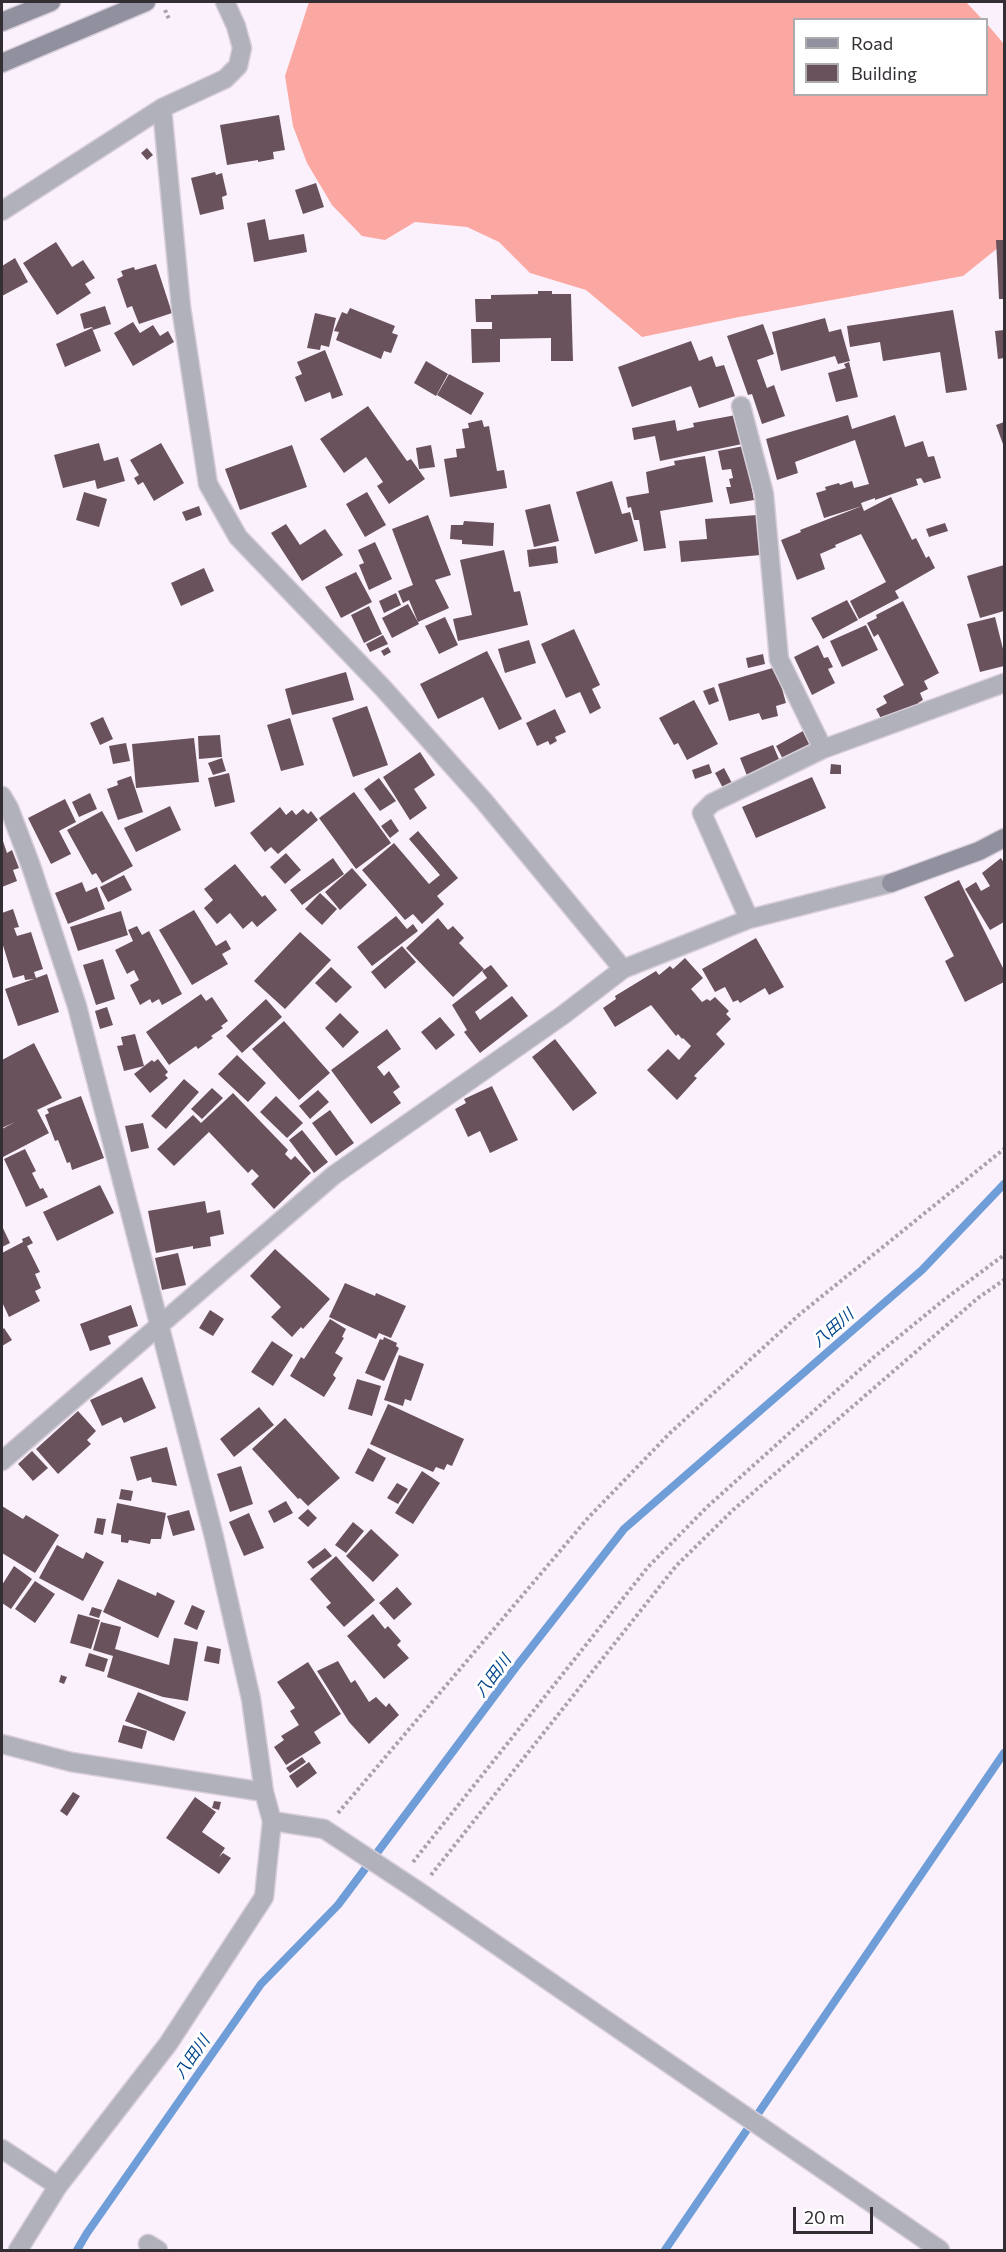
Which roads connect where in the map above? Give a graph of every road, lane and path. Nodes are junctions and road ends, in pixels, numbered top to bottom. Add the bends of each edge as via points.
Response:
1 (51, 2) edge
2 (146, 2) edge
3 (225, 2) edge
4 (2, 22) edge
5 (2, 63) edge
6 (162, 108) junction
7 (2, 211) edge
8 (741, 406) dead end
9 (1005, 683) edge
10 (823, 749) junction
11 (2, 796) edge
12 (1005, 838) edge
13 (749, 919) junction
14 (623, 969) junction
15 (1005, 1149) edge
16 (1005, 1255) edge
17 (1005, 1280) edge
18 (161, 1324) junction
19 (2, 1461) edge
20 (2, 1744) edge
21 (264, 1792) junction
22 (272, 1821) junction
23 (324, 1829) junction
24 (400, 1879) junction
25 (418, 1891) junction
26 (2, 2148) edge
27 (58, 2186) junction
28 (18, 2250) edge
29 (940, 2250) edge

1 - 4 street
2 - 5 street
3 - 6 street via 242,48 238,66 225,79
6 - 7 street
6 - 14 street via 181,307 208,484 238,537 382,687
8 - 10 street via 764,494 779,658
9 - 10 street
10 - 13 street via 712,803 702,813
11 - 18 street via 31,866 77,1006
12 - 13 street via 891,883
13 - 14 street
14 - 18 street via 334,1175
15 - 23 path via 800,1314 670,1433 588,1518
16 - 24 path via 874,1358 707,1507 656,1560
17 - 25 path via 978,1298 741,1503 676,1566
18 - 19 street
18 - 21 street via 251,1699
20 - 21 street via 71,1762
21 - 22 street
22 - 23 street
22 - 27 street via 264,1897 168,2044
23 - 24 street
24 - 25 street
25 - 29 street
26 - 27 street
27 - 28 street

